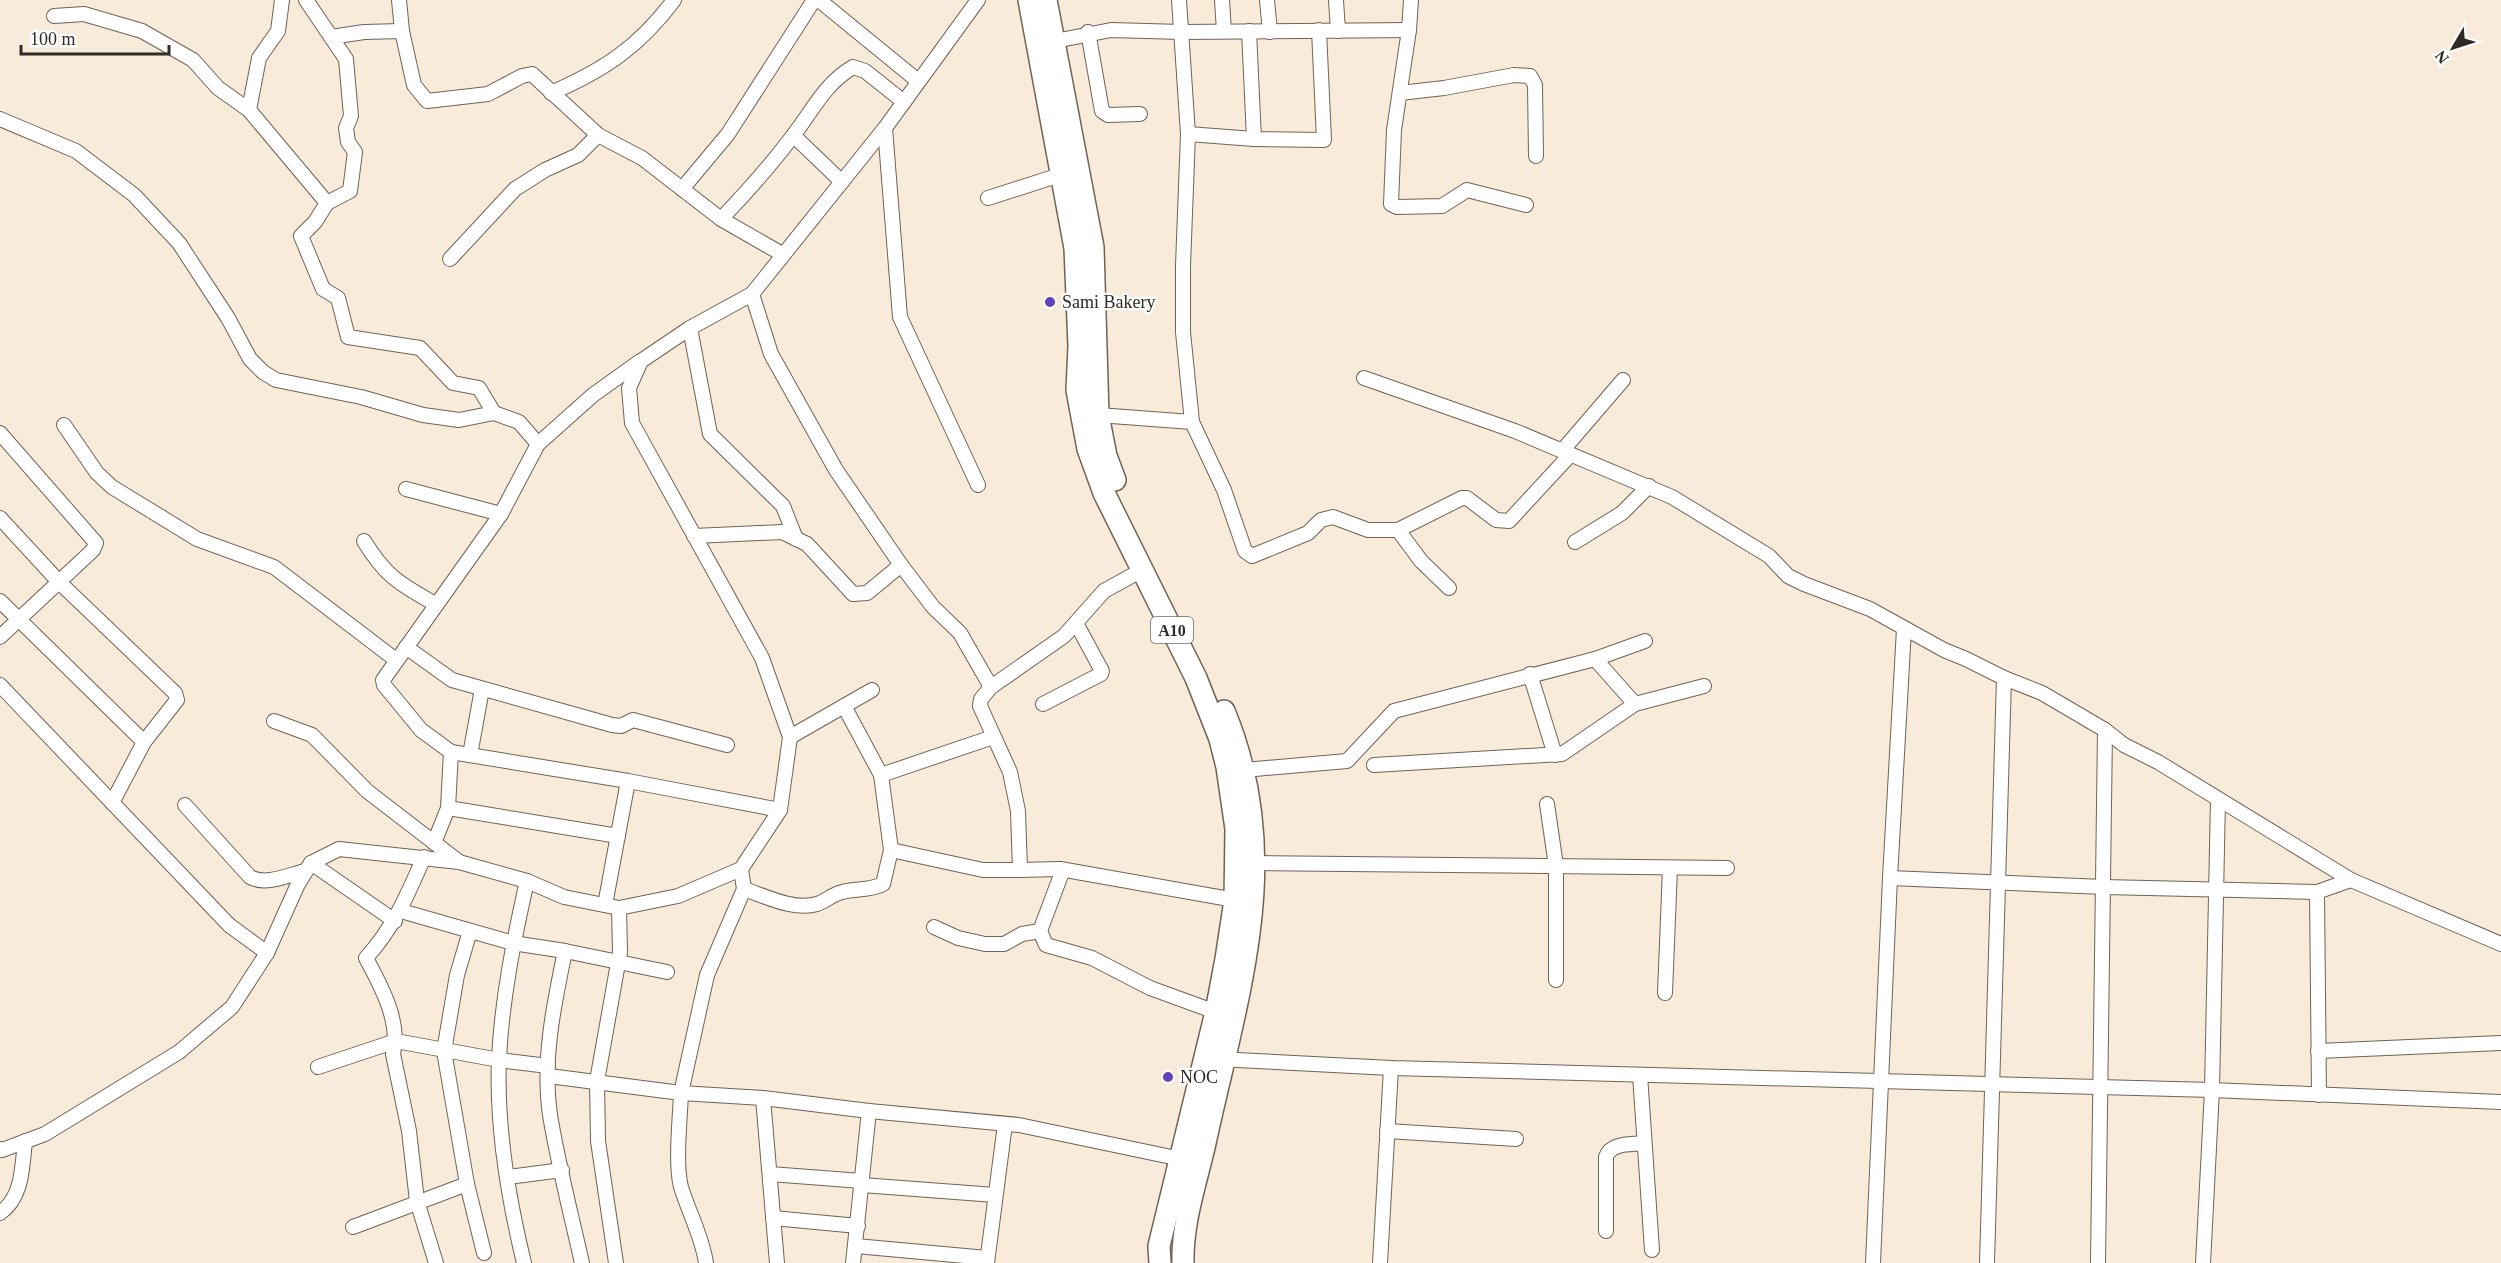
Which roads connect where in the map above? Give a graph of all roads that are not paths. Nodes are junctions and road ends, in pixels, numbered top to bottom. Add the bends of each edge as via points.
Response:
1 (282, 0) edge
2 (306, 0) edge
3 (399, 0) edge
4 (674, 0) edge
5 (814, 0) edge
6 (819, 0) edge
7 (978, 0) edge
8 (1029, 0) edge
9 (1046, 0) edge
10 (1179, 0) edge
11 (1222, 0) edge
12 (1267, 0) edge
13 (1336, 0) edge
14 (1411, 0) edge
15 (54, 16) dead end
16 (1318, 30) junction
17 (1409, 30) junction
18 (402, 31) junction
19 (1224, 31) junction
20 (1249, 31) junction
21 (1338, 31) junction
22 (1088, 32) junction
23 (1182, 32) junction
24 (1270, 32) junction
25 (331, 37) junction
26 (1055, 41) junction
27 (918, 81) junction
28 (551, 93) junction
29 (1400, 93) junction
30 (903, 102) junction
31 (249, 110) junction
32 (1140, 114) dead end
33 (0, 119) edge
34 (885, 128) junction
35 (1188, 134) junction
36 (598, 135) junction
37 (794, 136) junction
38 (1254, 139) junction
39 (1536, 156) dead end
40 (1063, 174) junction
41 (842, 182) junction
42 (682, 189) junction
43 (988, 198) dead end
44 (327, 203) junction
45 (1526, 205) dead end
46 (721, 219) junction
47 (782, 254) junction
48 (450, 259) dead end
49 (752, 294) junction
50 (690, 328) junction
51 (641, 361) junction
52 (1364, 378) dead end
53 (1623, 380) dead end
54 (494, 413) junction
55 (1098, 415) junction
56 (1192, 422) junction
57 (64, 425) dead end
58 (0, 433) edge
59 (538, 444) junction
60 (1566, 453) junction
61 (978, 485) dead end
62 (1649, 486) junction
63 (406, 489) dead end
64 (501, 514) junction
65 (0, 518) edge
66 (1398, 530) junction
67 (694, 536) junction
68 (796, 539) junction
69 (364, 541) dead end
70 (1575, 542) dead end
71 (901, 565) junction
72 (1142, 570) junction
73 (59, 582) junction
74 (1449, 588) dead end
75 (0, 601) edge
76 (435, 604) junction
77 (18, 620) junction
78 (1076, 623) junction
79 (1904, 629) junction
80 (0, 637) edge
81 (1645, 641) dead end
82 (406, 646) junction
83 (1595, 659) junction
84 (396, 660) junction
85 (1530, 674) junction
86 (1202, 675) junction
87 (2004, 678) junction
88 (0, 685) edge
89 (1704, 686) dead end
90 (991, 687) junction
91 (482, 688) junction
92 (872, 690) dead end
93 (1043, 704) dead end
94 (1635, 704) junction
95 (844, 706) junction
96 (274, 721) dead end
97 (2105, 730) junction
98 (790, 736) junction
99 (993, 737) junction
100 (144, 742) junction
101 (727, 745) dead end
102 (451, 752) junction
103 (470, 755) junction
104 (1555, 755) junction
105 (1374, 765) dead end
106 (1244, 770) junction
107 (881, 775) junction
108 (628, 781) junction
109 (2218, 799) junction
110 (112, 803) junction
111 (1546, 804) dead end
112 (185, 805) dead end
113 (448, 808) junction
114 (780, 810) junction
115 (618, 836) junction
116 (434, 843) junction
117 (891, 850) junction
118 (423, 857) junction
119 (459, 862) junction
120 (1255, 863) junction
121 (1556, 866) junction
122 (308, 867) junction
123 (1670, 868) junction
124 (1727, 868) dead end
125 (741, 869) junction
126 (1060, 869) junction
127 (1020, 870) junction
128 (1890, 878) junction
129 (2351, 880) junction
130 (527, 881) junction
131 (1998, 882) junction
132 (2104, 887) junction
133 (2217, 888) junction
134 (744, 889) junction
135 (2317, 892) junction
136 (1235, 900) junction
137 (605, 905) junction
138 (620, 908) junction
139 (398, 916) junction
140 (934, 927) dead end
141 (470, 930) junction
142 (1040, 931) junction
143 (513, 943) junction
144 (2501, 944) edge
145 (565, 951) junction
146 (267, 953) junction
147 (618, 962) junction
148 (667, 972) dead end
149 (1556, 980) dead end
150 (1665, 993) dead end
151 (1216, 1012) junction
152 (396, 1041) junction
153 (2501, 1043) edge
154 (2318, 1050) junction
155 (444, 1051) junction
156 (1213, 1059) junction
157 (499, 1060) junction
158 (318, 1067) dead end
159 (1391, 1068) junction
160 (549, 1071) junction
161 (1640, 1075) junction
162 (597, 1081) junction
163 (1881, 1082) junction
164 (1991, 1085) junction
165 (2102, 1088) junction
166 (2212, 1090) junction
167 (681, 1093) junction
168 (2319, 1095) junction
169 (763, 1098) junction
170 (2501, 1102) edge
171 (869, 1111) junction
172 (1005, 1124) junction
173 (1387, 1131) junction
174 (1516, 1139) dead end
175 (26, 1141) junction
176 (1644, 1143) junction
177 (0, 1149) edge
178 (1181, 1159) junction
179 (562, 1170) junction
180 (770, 1174) junction
181 (508, 1178) junction
182 (862, 1183) junction
183 (467, 1184) junction
184 (995, 1195) junction
185 (417, 1201) junction
186 (0, 1213) edge
187 (773, 1218) junction
188 (858, 1226) junction
189 (352, 1227) dead end
190 (1606, 1232) dead end
191 (856, 1246) junction
192 (1652, 1251) dead end
193 (484, 1253) dead end
194 (987, 1261) edge
195 (436, 1263) edge
196 (524, 1263) edge
197 (582, 1263) edge
198 (616, 1263) edge
199 (706, 1263) edge
200 (777, 1263) edge
201 (853, 1263) edge
202 (1160, 1263) edge
203 (1183, 1263) edge
204 (1380, 1263) edge
205 (1873, 1263) edge
206 (1987, 1263) edge
207 (2098, 1263) edge
208 (2203, 1263) edge

1 - 31 street via 278,31 259,58
2 - 25 street
3 - 18 street
4 - 28 street via 657,22 614,61
5 - 42 street via 728,134
6 - 27 street
7 - 27 street
8 - 40 highway, A10
9 - 26 highway, A10
10 - 23 street
11 - 19 street
12 - 24 street
13 - 21 street
14 - 17 street
15 - 31 street via 84,14 142,31 194,60 218,88
16 - 21 street
16 - 24 street
16 - 38 street via 1324,140
17 - 21 street
17 - 29 street
18 - 25 street
18 - 28 street via 414,85 427,101 488,94 522,76 532,75
19 - 20 street
19 - 23 street
20 - 24 street
20 - 38 street
22 - 23 street
22 - 26 street
22 - 32 street via 1102,111 1108,116
23 - 35 street
25 - 44 street via 346,58 351,116 346,128 348,142 355,152 350,191
26 - 55 highway, A10 via 1093,247
27 - 30 street
28 - 36 street
29 - 39 street via 1514,75 1530,76 1534,85
29 - 45 street via 1394,130 1392,204 1442,206 1467,190
30 - 34 street
30 - 37 street via 865,71 853,67 839,75 815,103
31 - 44 street
33 - 54 street via 76,151 134,195 179,243 250,359 276,380 361,397 423,415 459,420
34 - 41 street
34 - 61 street via 900,317
35 - 38 street
35 - 56 street via 1183,266
36 - 42 street via 642,158
36 - 48 street via 578,155 515,189
37 - 41 street
37 - 46 street
40 - 43 street
40 - 72 highway, A10 via 1075,248 1077,390 1088,449
41 - 47 street
42 - 46 street
44 - 54 street via 301,236 323,289 338,298 348,337 420,348 453,383 479,388
46 - 47 street
47 - 49 street
49 - 50 street
49 - 71 street via 771,354 836,470
50 - 51 street
50 - 68 street via 710,434 783,506
51 - 59 street via 593,395
51 - 67 street via 629,388 632,423
52 - 60 street
53 - 60 street
54 - 59 street via 519,422
55 - 56 street
55 - 86 highway, A10 via 1106,456 1122,500
56 - 66 street via 1224,490 1245,550 1252,556 1308,533 1321,520 1333,517 1368,530
57 - 84 street via 97,473 112,487 197,539 274,567
58 - 73 street via 96,543
59 - 64 street
60 - 62 street
60 - 66 street via 1509,521 1496,520 1462,498
62 - 70 street via 1622,513
62 - 79 street via 1769,556 1788,576 1870,609
63 - 64 street
64 - 76 street
65 - 73 street
66 - 74 street via 1421,561
67 - 68 street via 782,532
67 - 98 street via 762,658
68 - 71 street via 807,544 853,594 867,593
69 - 76 street via 389,576
71 - 90 street via 933,607 960,633
72 - 78 street via 1104,591
72 - 86 highway, A10
73 - 77 street
73 - 100 street via 175,693 177,700
75 - 77 street
76 - 82 street
77 - 80 street
77 - 100 street
78 - 90 street via 1048,649
78 - 93 street via 1101,674
79 - 87 street
79 - 128 street
81 - 83 street
82 - 84 street
82 - 91 street via 452,680
83 - 85 street
83 - 94 street
84 - 102 street via 383,680 384,685 421,730
85 - 104 street
85 - 106 street via 1394,711 1347,761
86 - 106 highway, A10 via 1235,738
86 - 136 highway, A10 via 1227,767 1236,829
87 - 97 street via 2042,693
87 - 131 street
88 - 110 street
89 - 94 street
90 - 99 street via 980,706
91 - 101 street via 612,725 621,726 633,720
91 - 103 street
92 - 95 street
94 - 104 street via 1569,750
95 - 98 street
95 - 107 street
96 - 116 street via 312,735 367,791
97 - 109 street
97 - 132 street
98 - 114 street
99 - 107 street
99 - 127 street via 1010,772 1018,811
100 - 110 street
102 - 103 street
102 - 113 street
103 - 108 street
104 - 105 street
106 - 120 highway, A10
107 - 117 street
108 - 114 street
108 - 115 street
109 - 129 street
109 - 133 street
110 - 146 street via 229,925
111 - 121 street
112 - 122 street via 250,878 258,882
113 - 115 street
113 - 116 street
114 - 125 street
115 - 137 street
116 - 119 street
117 - 127 street via 983,870
117 - 134 street via 884,884 875,889 842,892 806,906
118 - 119 street
118 - 122 street via 339,849
118 - 139 street
119 - 130 street
120 - 121 street
120 - 156 highway, A10 via 1252,920 1234,1019
121 - 123 street
121 - 149 street
122 - 139 street
122 - 146 street
123 - 124 street
123 - 150 street
125 - 134 street
125 - 138 street via 678,896
126 - 127 street
126 - 136 street
126 - 142 street
128 - 131 street
128 - 163 street
129 - 135 street
129 - 144 street
130 - 137 street via 564,897
130 - 143 street
131 - 132 street
131 - 164 street
132 - 133 street
132 - 165 street
133 - 135 street
133 - 166 street
134 - 167 street via 706,975
135 - 154 street
136 - 151 highway, A10
137 - 138 street
138 - 147 street
139 - 141 street
139 - 152 street via 366,958 384,993
140 - 142 street via 985,944 1004,944 1022,934
141 - 143 street
141 - 155 street via 457,975
142 - 151 street via 1046,945 1092,958 1150,988
143 - 145 street
143 - 157 street
145 - 147 street
145 - 160 street via 552,1011
146 - 175 street via 232,1007 179,1052 45,1134
147 - 148 street
147 - 162 street
151 - 156 highway, A10
152 - 155 street
152 - 158 street
152 - 185 street via 393,1054 409,1131
153 - 154 street
154 - 168 street
155 - 157 street
155 - 183 street
156 - 159 street
156 - 178 highway, A10
156 - 203 highway, A10 via 1187,1215
157 - 160 street
157 - 181 street via 501,1132
159 - 161 street
159 - 173 street
160 - 162 street
160 - 179 street via 550,1113
161 - 163 street
161 - 176 street
162 - 167 street
162 - 198 street via 598,1141
163 - 164 street
163 - 205 street
164 - 165 street
164 - 206 street
165 - 166 street
165 - 207 street
166 - 168 street
166 - 208 street
167 - 169 street
167 - 199 street via 677,1166
168 - 170 street
169 - 171 street
169 - 180 street
171 - 172 street
171 - 182 street
172 - 178 street
172 - 184 street
173 - 174 street
173 - 204 street
175 - 177 street
175 - 186 street via 19,1190
176 - 190 street via 1608,1151
176 - 192 street
178 - 202 highway, A10 via 1159,1246
179 - 181 street
179 - 197 street
180 - 182 street
180 - 187 street
181 - 196 street
182 - 184 street
182 - 188 street
183 - 185 street
183 - 193 street
184 - 194 street
185 - 189 street
185 - 195 street
187 - 188 street
187 - 200 street
188 - 191 street
191 - 194 street
191 - 201 street

